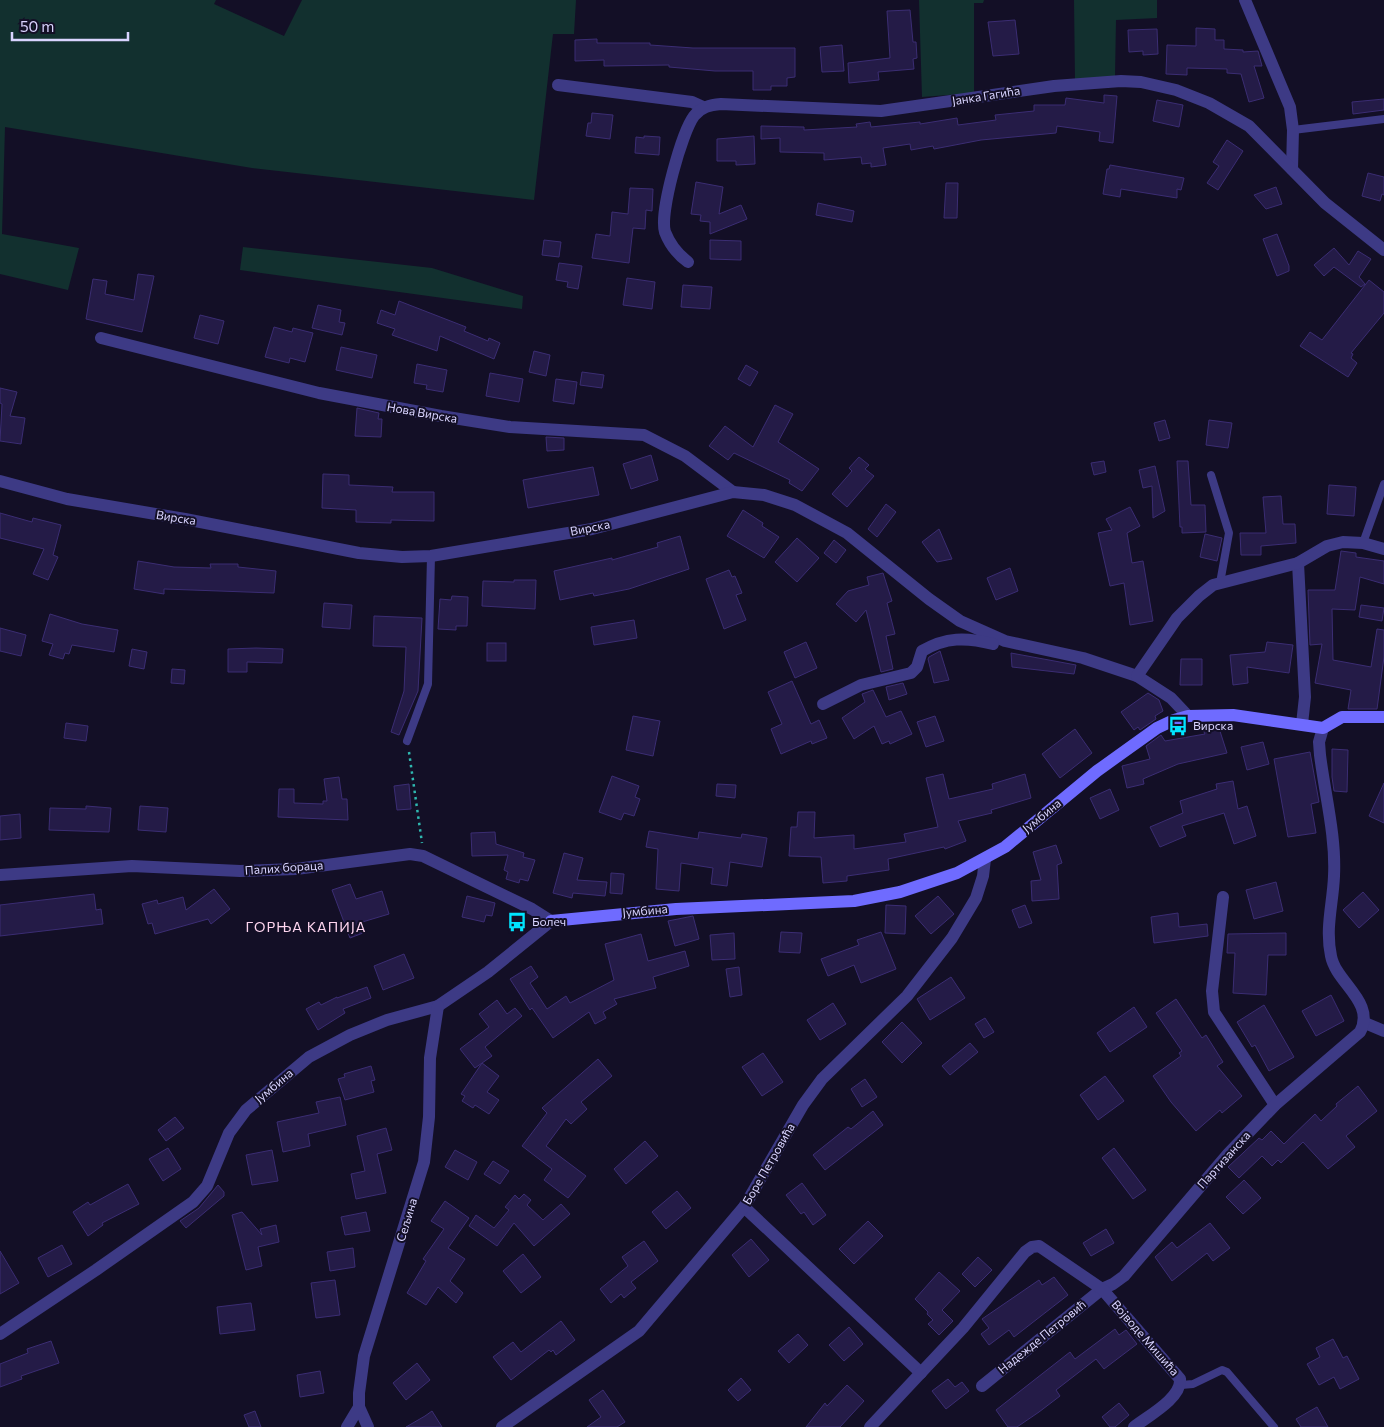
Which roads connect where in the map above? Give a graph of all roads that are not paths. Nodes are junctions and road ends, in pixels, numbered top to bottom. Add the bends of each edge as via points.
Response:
1 (1245, 0) edge
2 (558, 85) dead end
3 (703, 108) junction
4 (1384, 119) edge
5 (1294, 130) junction
6 (1292, 169) junction
7 (1384, 250) edge
8 (688, 262) dead end
9 (100, 338) dead end
10 (1211, 475) dead end
11 (0, 482) edge
12 (1384, 484) edge
13 (733, 492) junction
14 (1363, 543) junction
15 (1384, 549) edge
16 (432, 556) junction
17 (1298, 563) junction
18 (1220, 583) junction
19 (1005, 640) junction
20 (1137, 676) junction
21 (823, 704) dead end
22 (1188, 716) junction
23 (1384, 717) edge
24 (1302, 724) junction
25 (1323, 728) junction
26 (407, 741) road end
27 (985, 859) junction
28 (0, 875) edge
29 (1224, 897) dead end
30 (551, 921) junction
31 (438, 1006) junction
32 (1365, 1023) junction
33 (1384, 1031) edge
34 (1275, 1105) junction
35 (744, 1207) junction
36 (1102, 1289) junction
37 (0, 1334) edge
38 (921, 1373) junction
39 (982, 1386) dead end
40 (1181, 1386) junction
41 (359, 1407) junction
42 (347, 1427) edge
43 (368, 1427) edge
44 (502, 1427) edge
45 (870, 1427) edge
46 (1134, 1427) edge
47 (1274, 1427) edge

1 - 5 street via 1290,108
2 - 3 street via 692,102
3 - 6 street, Јанка Гагића via 721,104 881,111 1054,86 1100,81 1141,82 1176,90 1229,113 1249,126
3 - 8 street via 693,118 672,175 664,220 665,231 675,252
4 - 5 lane
5 - 6 street
6 - 7 street, Јанка Гагића via 1325,202
9 - 13 street, Нова Вирска via 319,393 441,416 510,427 644,435 685,456
10 - 18 lane via 1229,533
11 - 16 street, Вирска via 67,499 185,518 359,553
12 - 14 lane
13 - 16 street, Вирска via 592,529
13 - 19 street, Вирска via 764,495 821,518 847,533 960,621
14 - 15 street
14 - 17 street via 1343,542 1327,546
16 - 26 lane via 428,684
17 - 18 street
17 - 24 street via 1305,697
18 - 20 street via 1199,596 1177,618
19 - 20 street, Вирска via 1083,658
19 - 21 street via 994,644 961,638 944,640 922,651 917,667 911,673 861,685
20 - 22 street, Вирска via 1171,698
22 - 24 street, Јумбина via 1233,715
22 - 27 street, Јумбина via 1156,728
23 - 25 street via 1342,716
24 - 25 street, Јумбина
25 - 32 street via 1320,755 1334,853 1328,929 1331,955 1334,967 1358,999
27 - 30 street, Јумбина via 934,882 854,901 676,909
27 - 35 street, Боре Петровића via 976,898 952,938 907,996 822,1079 803,1105
28 - 30 street, Палих бораца via 132,866 213,870 296,869 410,854 423,856
29 - 34 street via 1212,991 1214,1012
30 - 31 street, Јумбина via 488,972
31 - 37 street, Јумбина via 387,1020 350,1035 309,1058 246,1110 229,1134 207,1186 193,1202
31 - 41 street, Сељина via 430,1058 424,1162 364,1356
32 - 33 street
32 - 34 street, Партизанска via 1355,1037
34 - 36 street, Партизанска via 1228,1154 1124,1276
35 - 38 street
35 - 44 street, Боре Петровића via 639,1330
36 - 38 street via 1050,1251 1032,1247
36 - 39 street, Надежде Петровић
36 - 40 street, Војводе Мишића via 1177,1374
38 - 45 street
40 - 46 street, Војводе Мишића via 1176,1394
40 - 47 lane via 1222,1370 1227,1372
41 - 42 street, Сељина
41 - 43 street

